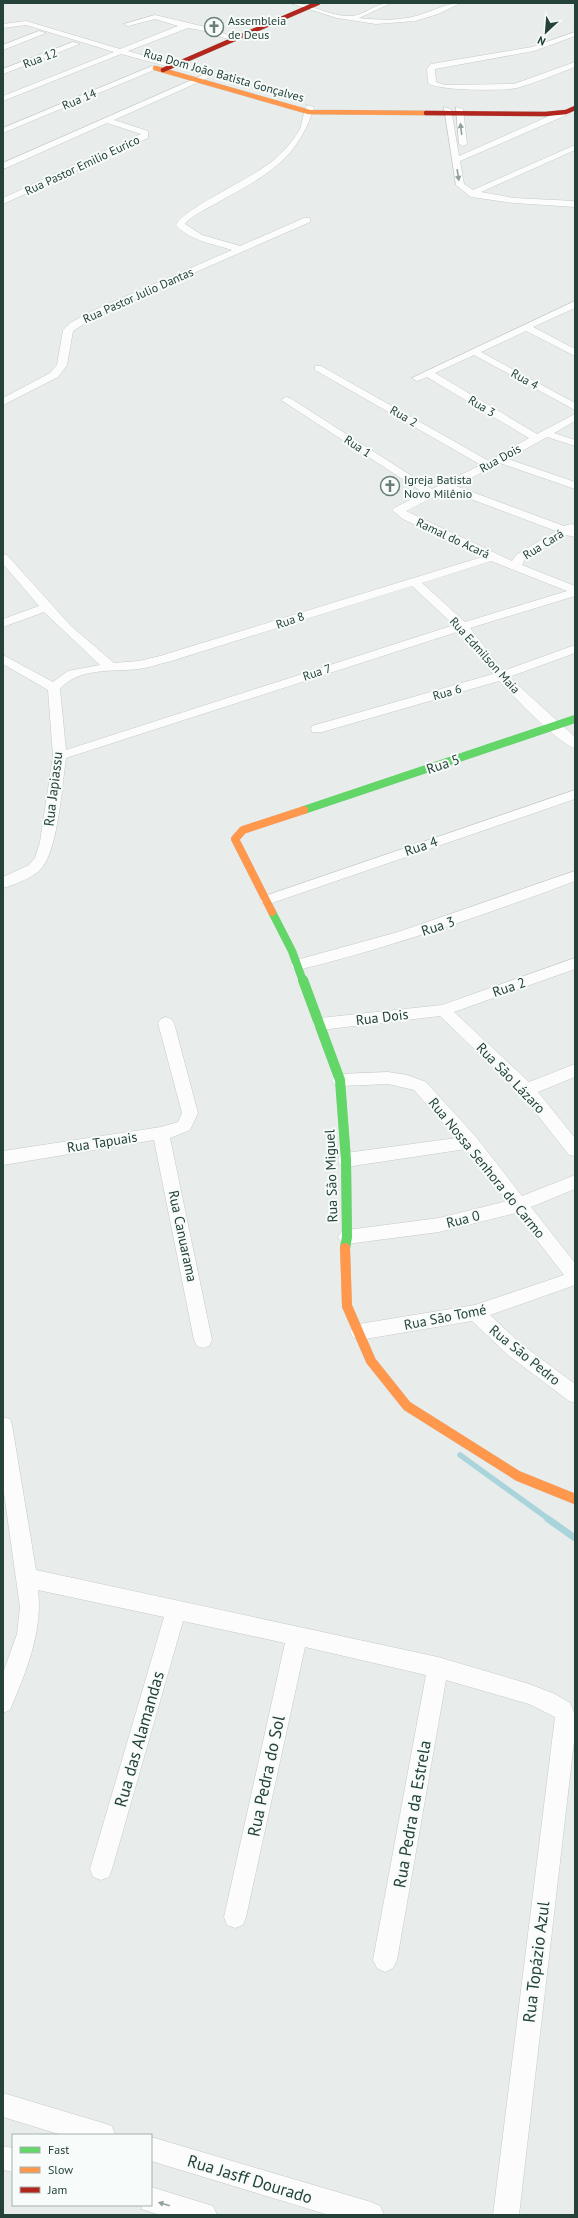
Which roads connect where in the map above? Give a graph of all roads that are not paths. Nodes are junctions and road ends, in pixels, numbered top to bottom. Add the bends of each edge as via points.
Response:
1 (318, 3) edge
2 (388, 3) edge
3 (458, 3) edge
4 (302, 5) edge
5 (350, 19) junction
6 (14, 23) junction
7 (128, 24) dead end
8 (3, 26) edge
9 (188, 26) junction
10 (42, 33) junction
11 (575, 34) edge
12 (231, 38) junction
13 (76, 44) junction
14 (3, 48) edge
15 (122, 51) junction
16 (112, 55) junction
17 (575, 64) edge
18 (163, 67) junction
19 (3, 72) edge
20 (202, 79) junction
21 (3, 99) edge
22 (575, 100) edge
23 (575, 108) edge
24 (554, 109) junction
25 (310, 110) junction
26 (447, 112) junction
27 (459, 112) junction
28 (566, 112) junction
29 (545, 114) junction
30 (108, 121) junction
31 (3, 131) edge
32 (575, 147) edge
33 (460, 155) junction
34 (3, 166) edge
35 (474, 192) junction
36 (573, 197) edge
37 (3, 201) edge
38 (558, 201) junction
39 (575, 204) edge
40 (307, 220) dead end
41 (240, 249) junction
42 (572, 308) edge
43 (526, 327) junction
44 (475, 352) junction
45 (575, 353) edge
46 (318, 368) dead end
47 (428, 373) junction
48 (417, 378) dead end
49 (286, 400) dead end
50 (3, 402) edge
51 (575, 407) edge
52 (575, 417) edge
53 (546, 433) junction
54 (536, 438) junction
55 (575, 443) edge
56 (499, 459) junction
57 (489, 465) junction
58 (447, 486) junction
59 (575, 486) edge
60 (430, 492) junction
61 (403, 506) joint
62 (572, 529) edge
63 (3, 556) edge
64 (495, 559) junction
65 (517, 562) junction
66 (413, 581) junction
67 (575, 591) edge
68 (46, 607) junction
69 (3, 623) edge
70 (462, 626) junction
71 (575, 649) edge
72 (3, 659) edge
73 (111, 667) junction
74 (501, 676) junction
75 (54, 688) junction
76 (575, 719) edge
77 (553, 726) junction
78 (317, 729) dead end
79 (575, 744) edge
80 (60, 756) junction
81 (575, 794) edge
82 (310, 808) joint
83 (575, 876) edge
84 (3, 883) edge
85 (267, 900) junction
86 (575, 964) edge
87 (298, 966) junction
88 (444, 1010) junction
89 (166, 1023) dead end
90 (320, 1024) junction
91 (575, 1070) edge
92 (340, 1080) junction
93 (527, 1090) junction
94 (161, 1133) junction
95 (470, 1142) junction
96 (575, 1150) edge
97 (3, 1158) edge
98 (346, 1160) junction
99 (575, 1182) edge
100 (519, 1205) junction
101 (347, 1237) junction
102 (575, 1277) edge
103 (476, 1314) junction
104 (359, 1332) junction
105 (203, 1340) dead end
106 (575, 1395) edge
107 (3, 1425) edge
108 (575, 1499) edge
109 (27, 1578) junction
110 (176, 1609) junction
111 (297, 1635) junction
112 (438, 1667) junction
113 (3, 1703) edge
114 (569, 1710) edge
115 (101, 1869) dead end
116 (235, 1916) dead end
117 (385, 1960) dead end
118 (3, 2105) edge
119 (100, 2134) edge
120 (152, 2149) edge
121 (152, 2200) edge
122 (204, 2215) edge
123 (371, 2215) edge
124 (506, 2215) edge

1 - 4 street
2 - 5 street
3 - 5 street via 402,22
4 - 5 street
4 - 12 street
6 - 8 street
6 - 10 street, Rua Dom João Batista Gonçalves
6 - 15 street, Rua Dom João Batista Gonçalves via 31,24
7 - 9 street via 155,16
9 - 12 street
9 - 15 street
10 - 13 street, Rua Dom João Batista Gonçalves
10 - 14 street
11 - 17 street via 534,49 434,66 431,70 432,84 462,88 514,86 538,80
12 - 18 street
13 - 16 street, Rua Dom João Batista Gonçalves
13 - 19 street, Rua 12
15 - 16 street
15 - 18 street, Rua Dom João Batista Gonçalves
16 - 18 street, Rua Dom João Batista Gonçalves
16 - 21 street
18 - 20 street, Rua Dom João Batista Gonçalves
18 - 31 street, Rua 14
20 - 25 street, Rua Dom João Batista Gonçalves
20 - 30 street
22 - 24 street
23 - 28 street
24 - 27 street
24 - 29 street
25 - 26 street, Rua Dom João Batista Gonçalves
25 - 41 street via 303,131 287,153 266,171 180,224 191,232
26 - 27 street, Rua Dom João Batista Gonçalves
26 - 33 street
27 - 29 street
33 -> 27 street
28 - 29 street
28 - 33 street
29 - 33 street
30 - 34 street
30 - 37 street, Rua Pastor Emilio Eurico via 145,133 145,136
32 - 35 street
33 - 35 street via 460,185
35 - 38 street via 495,198
36 - 38 street
38 - 39 street
40 - 41 street, Rua Pastor Julio Dantas
41 - 50 street, Rua Pastor Julio Dantas via 73,325 68,330 62,365 54,375
42 - 43 street
43 - 44 street
43 - 45 street
44 - 47 street
44 - 51 street, Rua 4
46 - 57 street, Rua 2
47 - 48 street
47 - 54 street, Rua 3
49 - 60 street, Rua 1
52 - 53 street, Rua Dois
53 - 54 street, Rua Dois
53 - 55 street
54 - 56 street, Rua Dois
56 - 57 street, Rua Dois
56 - 59 street
57 - 58 street, Rua Dois
58 - 60 street, Rua Dois
58 - 62 street
60 - 61 street, Rua Dois
61 - 64 street, Ramal do Acará via 398,510 400,513
62 - 65 street, Rua Cará
63 - 68 street
64 - 65 street, Rua 8
64 - 66 street, Rua 8
65 - 67 street
66 - 70 street, Rua Edmilson Maia
66 - 73 street, Rua 8 via 164,659 139,665
67 - 70 street, Rua 7
68 - 69 street
68 - 73 street via 90,651
70 - 74 street, Rua Edmilson Maia
70 - 80 street, Rua 7
71 - 74 street, Rua 6
72 - 75 street
73 - 75 street via 66,675
74 - 77 street, Rua Edmilson Maia
74 - 78 street, Rua 6
75 - 80 street, Rua Japiassu
76 - 77 street, Rua 5
77 - 79 street, Rua Edmilson Maia
77 - 82 street, Rua 5
80 - 84 street, Rua Japiassu via 41,860 34,868
81 - 85 street, Rua 4
82 - 85 street, Rua São Miguel via 243,830 235,839
83 - 87 street, Rua 3 via 447,923 362,950
85 - 87 street, Rua São Miguel
86 - 88 street, Rua 2
87 - 90 street, Rua São Miguel
88 - 90 street, Rua Dois
88 - 93 street, Rua São Lázaro
89 - 94 street, Rua Tapuais via 190,1121 184,1128
90 - 92 street, Rua São Miguel
91 - 93 street
92 - 95 street, Rua Nossa Senhora do Carmo via 388,1078 420,1086
92 - 98 street, Rua São Miguel
93 - 96 street, Rua São Lázaro
94 - 97 street, Rua Tapuais
94 - 105 street, Rua Canuarama
95 - 98 street
95 - 100 street, Rua Nossa Senhora do Carmo
98 - 101 street, Rua São Miguel
99 - 100 street, Rua 0
100 - 101 street, Rua 0 via 439,1225
100 - 102 street, Rua Nossa Senhora do Carmo
101 - 104 street, Rua São Miguel via 344,1255 347,1306
102 - 103 street, Rua São Tomé
103 - 104 street, Rua São Tomé
103 - 106 street, Rua São Pedro via 514,1349
104 - 108 street, Rua São Miguel via 371,1361 408,1406 518,1476
107 - 109 street
109 - 110 street
109 - 113 street via 30,1607 28,1634
110 - 111 street
110 - 115 street, Rua das Alamandas
111 - 112 street
111 - 116 street, Rua Pedra do Sol
112 - 114 street via 529,1694
112 - 117 street, Rua Pedra da Estrela
114 - 124 street, Rua Topázio Azul
118 - 119 street
120 - 123 street, Rua Jasff Dourado
122 -> 121 street

